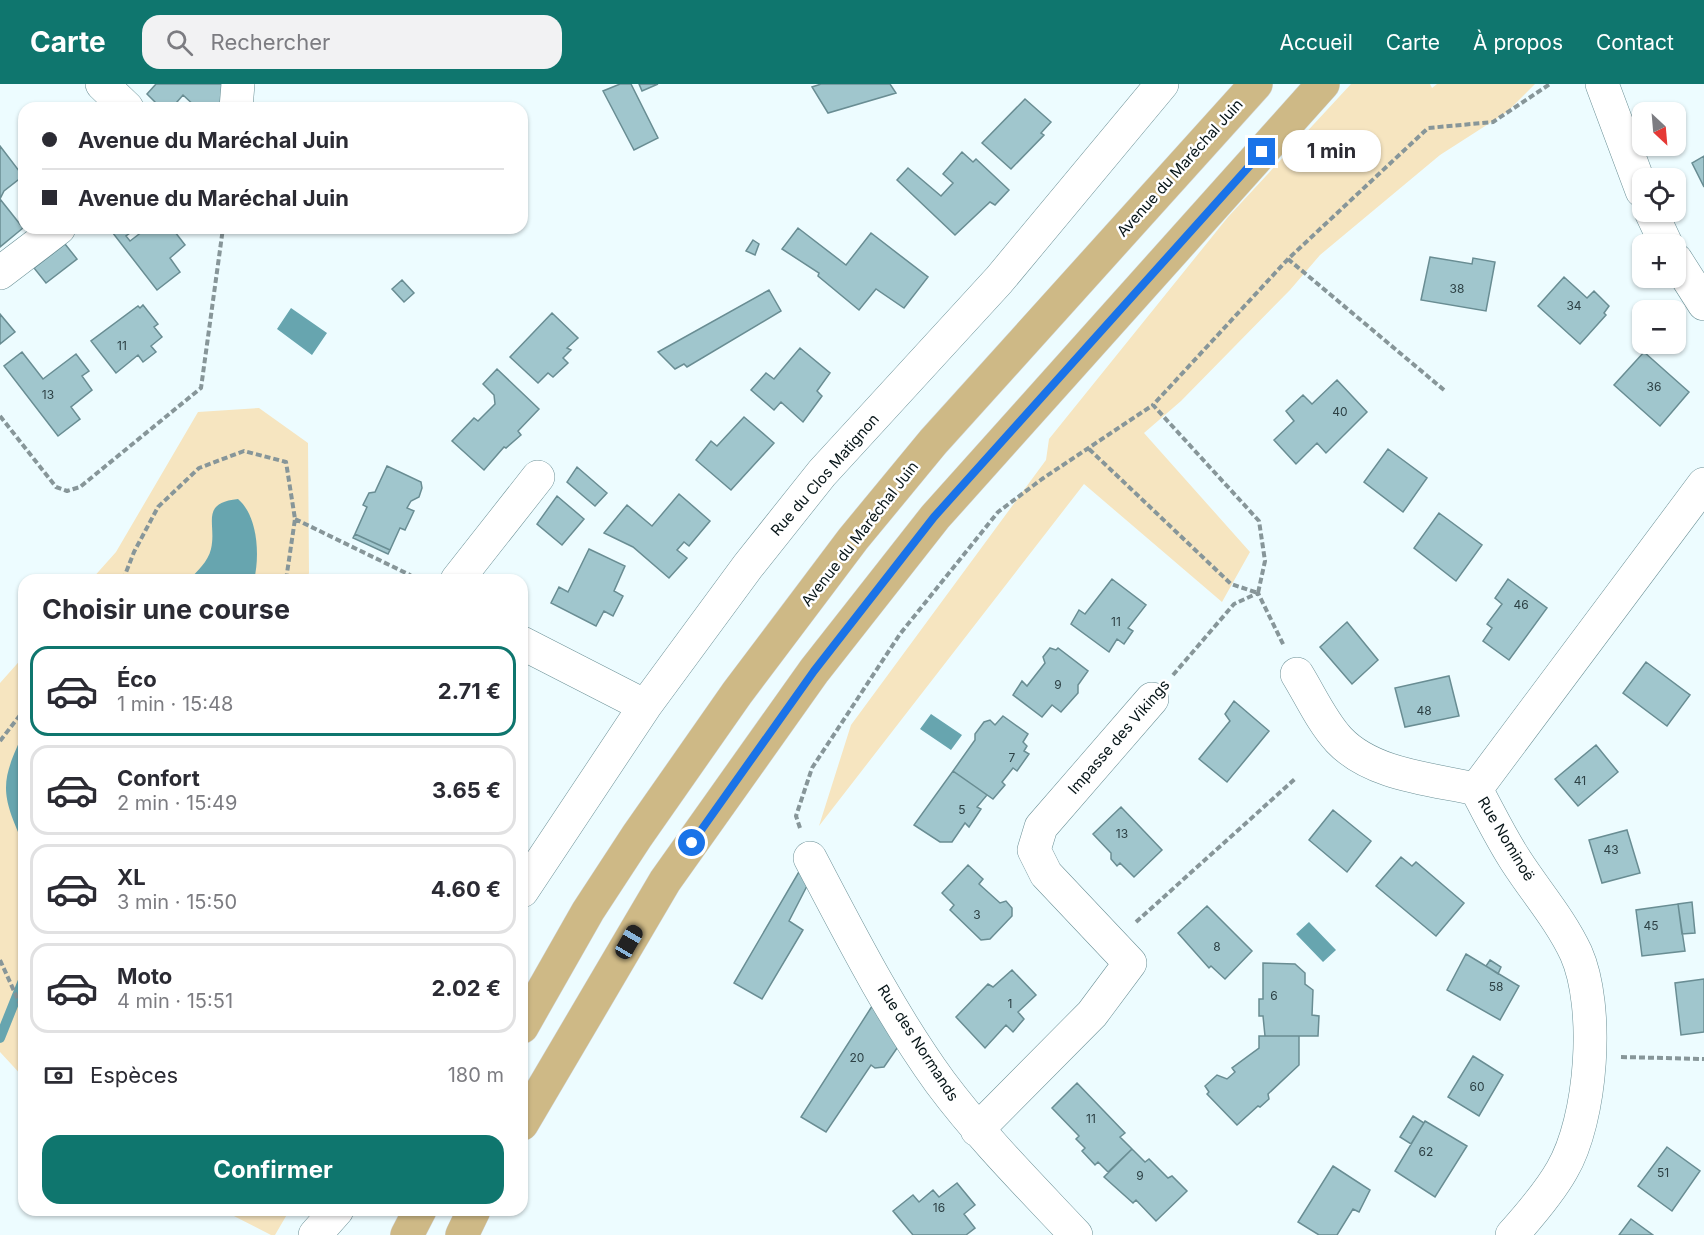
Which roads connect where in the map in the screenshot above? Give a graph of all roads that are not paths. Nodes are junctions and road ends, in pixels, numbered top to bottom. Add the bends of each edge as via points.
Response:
1 (102, 84) edge
2 (238, 84) edge
3 (1162, 84) edge
4 (1256, 84) edge
5 (1323, 84) edge
6 (1602, 84) edge
7 (121, 102) edge
8 (236, 102) edge
9 (1633, 168) edge
10 (51, 234) edge
11 (0, 273) edge
12 (1686, 276) edge
13 (1704, 304) edge
14 (538, 477) dead end
15 (1704, 484) edge
16 (462, 574) edge
17 (528, 646) edge
18 (1297, 674) road end
19 (1152, 699) road end
20 (645, 706) junction
21 (1476, 789) junction
22 (810, 858) road end
23 (528, 882) edge
24 (528, 1017) edge
25 (528, 1114) edge
26 (977, 1130) junction
27 (332, 1216) edge
28 (417, 1216) edge
29 (471, 1216) edge
30 (315, 1235) edge
31 (407, 1235) edge
32 (462, 1235) edge
33 (1076, 1235) edge
34 (1512, 1235) edge

1 - 7 street
2 - 8 street
3 - 20 street, Rue du Clos Matignon via 999,280 822,473
4 - 24 main road, Avenue du Maréchal Juin via 933,442 853,539 737,693 637,836 588,911
5 - 25 main road via 934,517 814,671 665,881
6 - 9 street
10 - 11 street
12 - 13 street
14 - 16 street
15 - 21 street, Rue Nominoë
17 - 20 street
18 - 21 street via 1338,739 1357,755 1390,770
19 - 26 street, Impasse des Vikings via 1041,827 1034,850 1046,874 1130,963 1092,1014
20 - 23 street, Rue du Clos Matignon
21 - 34 street, Rue Nominoë via 1516,861 1576,954 1588,999 1590,1056 1581,1118 1563,1170
22 - 26 street, Rue des Normands via 889,1001 939,1080
26 - 33 street, Rue des Normands
27 - 30 street
28 - 31 main road
29 - 32 main road

